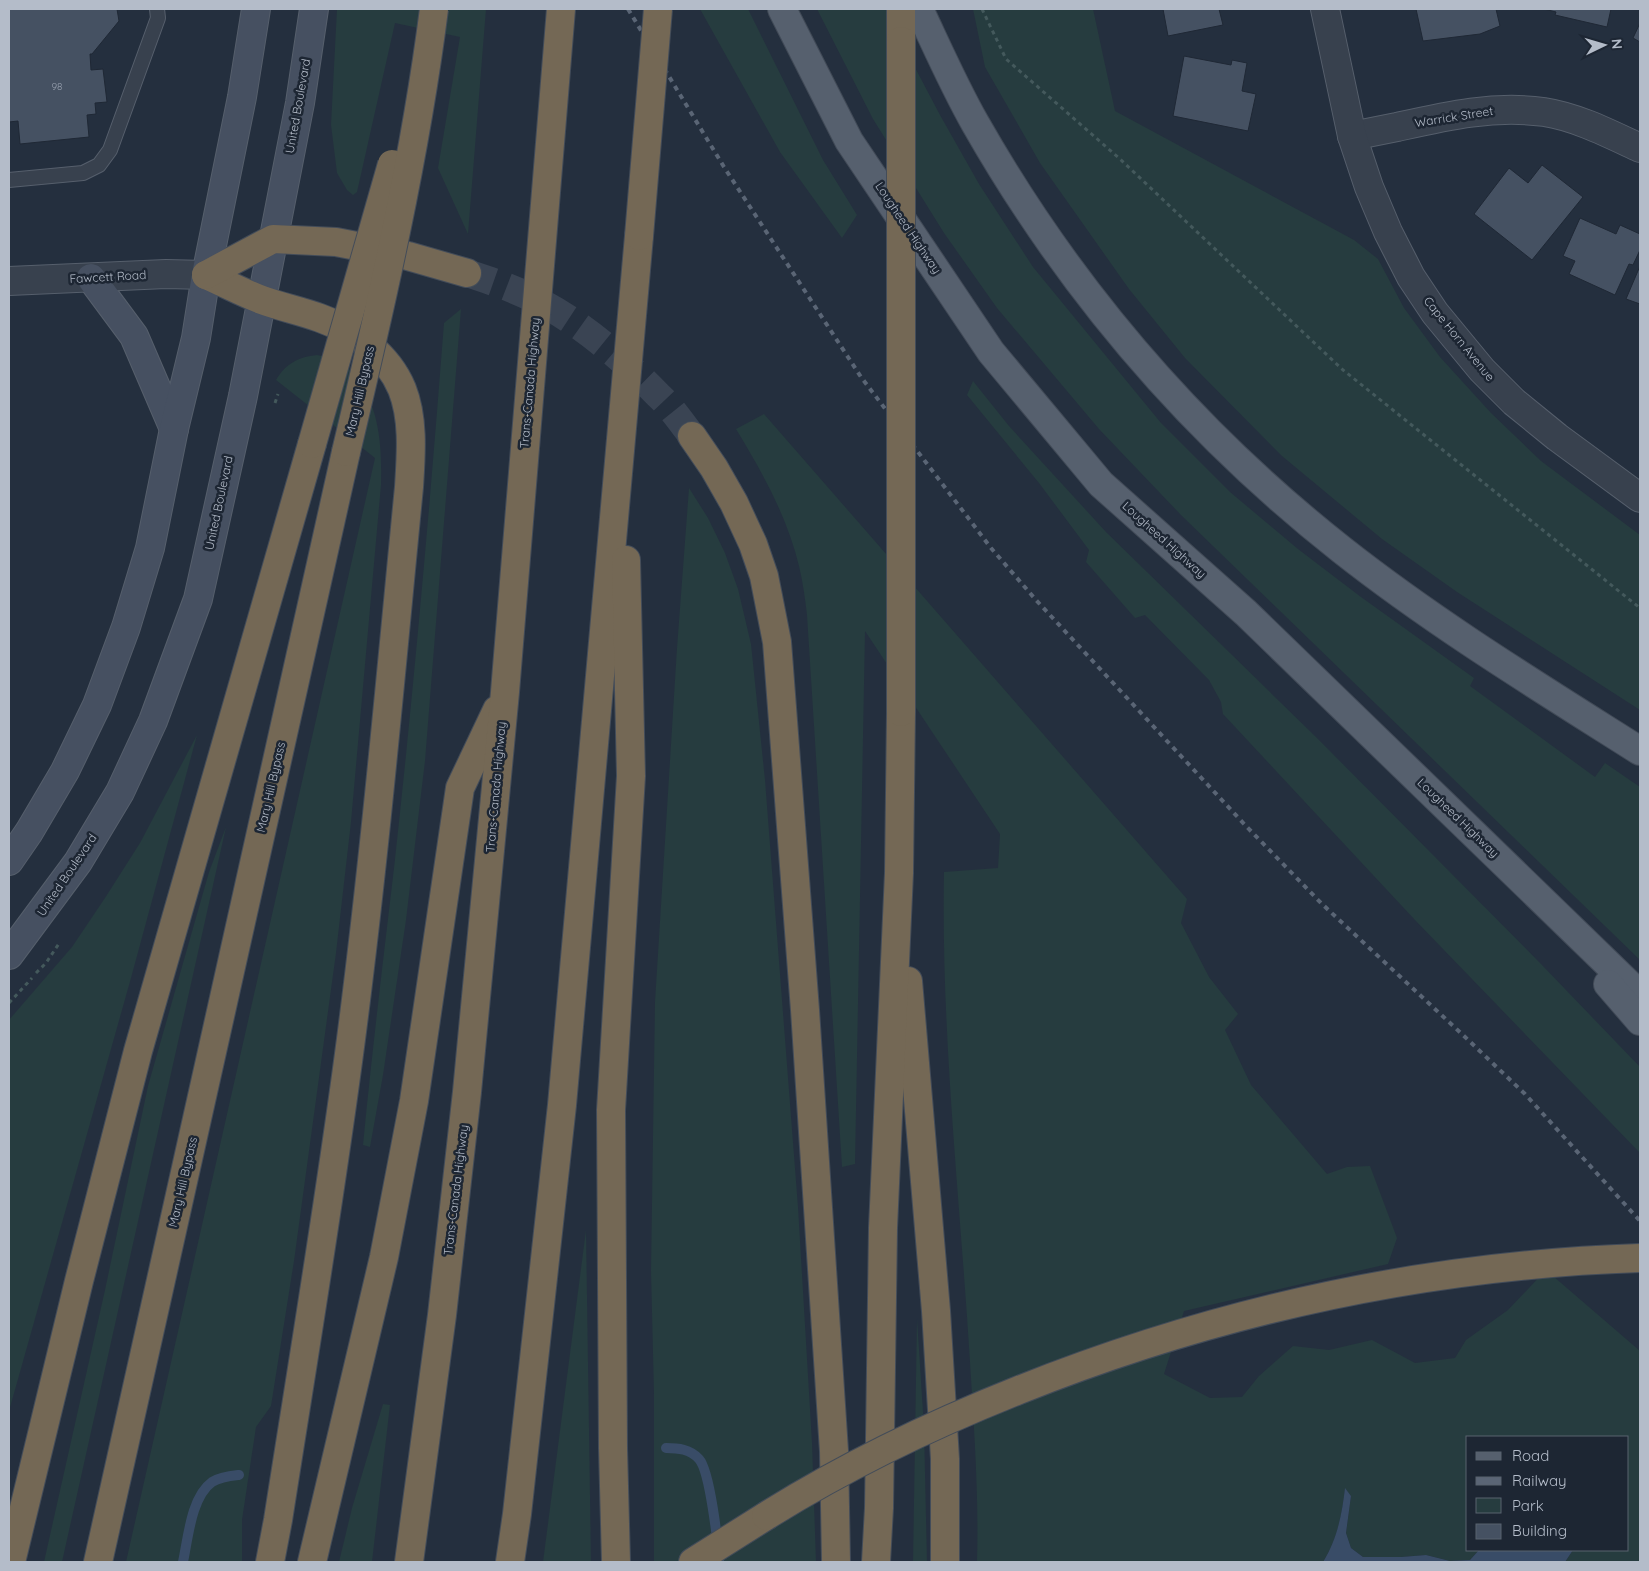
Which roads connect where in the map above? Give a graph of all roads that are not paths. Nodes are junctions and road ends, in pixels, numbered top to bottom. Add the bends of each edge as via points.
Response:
1 (158, 9) edge
2 (256, 9) edge
3 (314, 9) edge
4 (428, 9) edge
5 (434, 9) edge
6 (561, 9) edge
7 (658, 9) edge
8 (782, 9) edge
9 (901, 9) edge
10 (919, 9) edge
11 (1325, 9) edge
12 (1352, 136) junction
13 (1640, 148) edge
14 (9, 180) edge
15 (273, 239) junction
16 (467, 273) tunnel mouth
17 (206, 275) junction
18 (91, 278) junction
19 (9, 281) edge
20 (261, 300) junction
21 (174, 429) junction
22 (623, 429) junction
23 (692, 436) tunnel mouth
24 (1640, 498) edge
25 (505, 692) junction
26 (1640, 751) edge
27 (9, 861) edge
28 (1512, 870) junction
29 (898, 873) junction
30 (9, 955) edge
31 (1640, 995) edge
32 (1640, 1021) edge
33 (1640, 1258) edge
34 (766, 1516) junction
35 (11, 1562) edge
36 (98, 1562) edge
37 (270, 1562) edge
38 (312, 1562) edge
39 (409, 1562) edge
40 (510, 1562) edge
41 (616, 1562) edge
42 (693, 1562) edge
43 (710, 1562) edge
44 (836, 1562) edge
45 (876, 1562) edge
46 (945, 1562) edge

1 - 14 lane via 158,18 110,150 100,165 83,173
2 - 17 main road
3 - 15 main road, United Boulevard via 300,103
4 - 35 highway, bridge via 393,159 138,1051
5 - 36 highway, Mary Hill Bypass, bridge via 410,159
6 - 25 highway, Trans-Canada Highway
7 - 22 highway, bridge
8 - 28 main road, Lougheed Highway via 849,141 992,352 1102,484 1246,614
9 - 29 highway, bridge
10 - 26 main road via 973,121 1039,228 1115,330 1201,425 1293,510 1395,590
11 - 12 street, Cape Horn Avenue
12 - 13 street, Warrick Street via 1440,117 1486,110 1514,110 1545,112 1569,119
12 - 24 street, Cape Horn Avenue via 1388,232 1411,277 1435,313 1482,370 1514,402
15 - 16 highway via 336,242 408,256
15 - 17 highway
15 - 20 main road, United Boulevard
17 - 18 street, Fawcett Road
17 - 20 highway
17 - 21 main road via 196,338
18 - 19 street, Fawcett Road
18 - 21 main road via 134,336
20 - 30 main road, United Boulevard via 198,599 153,721 120,792 78,862
20 - 37 highway via 321,318 353,335 389,365 402,389 409,417 411,452 382,770 351,1038
21 - 27 main road via 150,548 98,705 65,771
22 - 40 highway via 562,1105
22 - 41 highway via 631,776 611,1110
23 - 44 highway via 734,503 753,544 764,576 777,642 834,1451
25 - 38 highway via 460,788 414,1101 384,1257
25 - 39 highway, Trans-Canada Highway via 467,1092 442,1315
28 - 31 main road, Lougheed Highway
28 - 32 main road
29 - 45 highway via 882,1228
29 - 46 highway via 936,1311 946,1460
33 - 34 highway, bridge via 1536,1264 1423,1279 1306,1301 1195,1329 1057,1375 974,1409 872,1456
34 - 42 highway
34 - 43 highway

